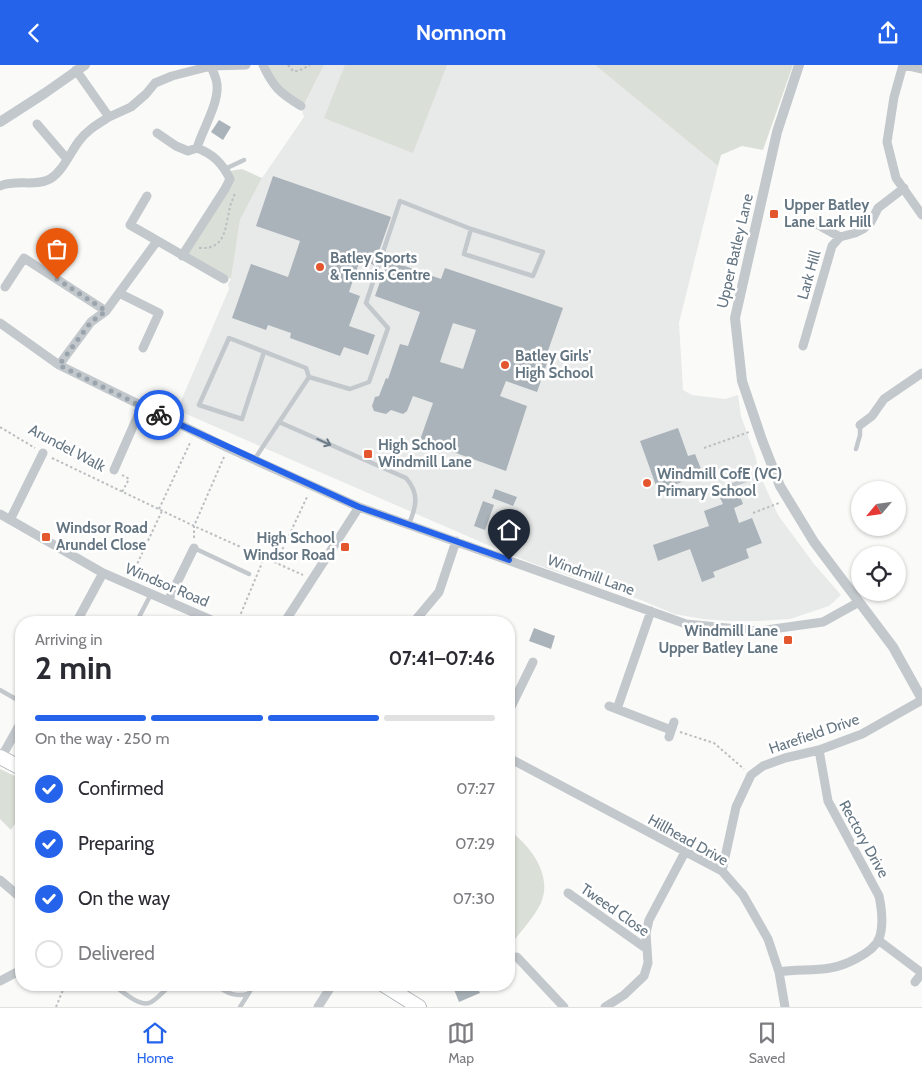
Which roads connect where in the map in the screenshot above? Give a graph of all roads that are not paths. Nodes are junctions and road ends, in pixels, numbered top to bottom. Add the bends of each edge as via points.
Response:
1 (244, 65) edge
2 (263, 65) edge
3 (799, 65) edge
4 (904, 65) edge
5 (211, 67) junction
6 (80, 68) edge
7 (922, 69) edge
8 (301, 106) dead end
9 (110, 117) junction
10 (0, 122) edge
11 (37, 124) dead end
12 (157, 133) dead end
13 (197, 148) junction
14 (67, 159) junction
15 (244, 160) dead end
16 (225, 169) junction
17 (0, 186) edge
18 (904, 188) junction
19 (147, 196) dead end
20 (922, 215) edge
21 (813, 222) dead end
22 (471, 229) junction
23 (840, 237) junction
24 (157, 241) junction
25 (182, 256) junction
26 (224, 279) dead end
27 (5, 287) dead end
28 (119, 293) junction
29 (106, 311) junction
30 (0, 323) edge
31 (803, 346) dead end
32 (143, 348) dead end
33 (264, 352) junction
34 (59, 365) junction
35 (922, 373) edge
36 (309, 377) junction
37 (142, 406) junction
38 (279, 422) junction
39 (860, 425) joint
40 (856, 449) dead end
41 (44, 453) road end
42 (254, 460) junction
43 (114, 470) road end
44 (773, 470) junction
45 (716, 491) dead end
46 (359, 507) junction
47 (0, 514) edge
48 (10, 520) junction
49 (409, 525) junction
50 (456, 541) junction
51 (194, 548) joint
52 (103, 573) junction
53 (250, 573) dead end
54 (151, 594) junction
55 (168, 601) junction
56 (859, 602) junction
57 (651, 611) junction
58 (80, 616) edge
59 (140, 616) edge
60 (202, 616) edge
61 (288, 616) edge
62 (419, 616) edge
63 (533, 662) dead end
64 (0, 690) edge
65 (15, 699) edge
66 (515, 699) edge
67 (922, 699) edge
68 (671, 729) road end
69 (15, 732) edge
70 (819, 750) junction
71 (1, 757) edge
72 (515, 761) edge
73 (15, 765) edge
74 (685, 851) junction
75 (722, 871) junction
76 (0, 880) edge
77 (15, 893) edge
78 (568, 893) dead end
79 (878, 940) junction
80 (647, 949) junction
81 (517, 957) dead end
82 (779, 972) junction
83 (15, 973) edge
84 (0, 981) edge
85 (915, 982) dead end
86 (122, 991) edge
87 (164, 991) edge
88 (224, 991) edge
89 (250, 991) edge
90 (328, 991) edge
91 (394, 991) edge
92 (248, 994) junction
93 (240, 1007) edge
94 (318, 1007) edge
95 (419, 1007) edge
96 (564, 1007) edge
97 (605, 1007) edge
98 (785, 1007) edge

1 - 5 street
2 - 8 street via 276,89
3 - 44 street, Upper Batley Lane via 777,133 735,318 742,381
4 - 7 street
4 - 18 street via 894,97 887,142 896,177
5 - 9 street via 155,83 131,107
5 - 13 street via 217,85 209,121
6 - 9 street
6 - 10 street
9 - 14 street via 92,127
11 - 14 street
12 - 13 street via 188,151
13 - 16 street via 208,152
14 - 17 street via 49,180
15 - 16 lane
16 - 25 street via 230,179
18 - 20 street
18 - 23 street via 878,208 863,229
19 - 24 street via 130,225
21 - 23 street
22 - 22 lane via 543,252 533,276 464,254
22 - 36 lane via 400,201 366,303 388,328 369,382 350,389
23 - 31 street, Lark Hill via 832,245
24 - 25 street
24 - 28 street
25 - 26 street
27 - 29 street via 24,258
28 - 29 street
28 - 32 street via 159,313
29 - 34 street via 91,322
30 - 34 street, Windmill Lane
33 - 33 lane via 230,338 199,405 242,419
33 - 36 lane via 306,368
34 - 37 street, Windmill Lane
35 - 39 street via 884,399 872,416
36 - 38 lane
37 - 42 street, Windmill Lane
37 - 43 street, Arundel Walk
38 - 42 lane
38 -> 49 lane via 406,479 412,484 416,497
39 - 40 lane
41 - 48 street
42 - 46 street, Windmill Lane
44 - 45 lane
44 - 56 street, Upper Batley Lane via 814,543
46 - 49 street, Windmill Lane
46 - 61 street
47 - 48 street, Windsor Road
48 - 52 street, Windsor Road
49 - 50 street, Windmill Lane
50 - 57 street, Windmill Lane
50 - 62 street via 439,592
51 - 53 lane
51 - 55 street
52 - 54 street, Windsor Road
52 - 58 street
54 - 55 street, Windsor Road
54 - 59 lane
55 - 60 street, Windsor Road
56 - 57 street, Windmill Lane via 823,622 758,631 686,624
56 - 67 street, Upper Batley Lane via 892,647
57 - 68 street via 613,707
63 - 66 street
64 - 65 lane
67 - 70 street, Harefield Drive via 862,734
69 - 71 street
70 - 75 street, Harefield Drive via 763,766 751,775 736,807
70 - 79 street, Rectory Drive via 828,801 879,896 882,913
71 - 73 main road
72 - 74 street, Hillhead Drive
74 - 75 street, Hillhead Drive
74 - 80 street via 649,920
75 - 82 street, Hillhead Drive via 744,895 768,939
76 - 77 street
78 - 80 street, Tweed Close
79 - 82 street via 849,963 832,968
79 - 85 street via 922,973
80 - 97 street via 648,963 644,976 637,985
81 - 96 street
82 - 98 street, Hillhead Drive
83 - 84 street
86 - 87 lane via 138,1002 150,1003
88 - 92 lane
89 - 92 lane
90 - 94 street
91 - 95 main road
92 - 93 lane

